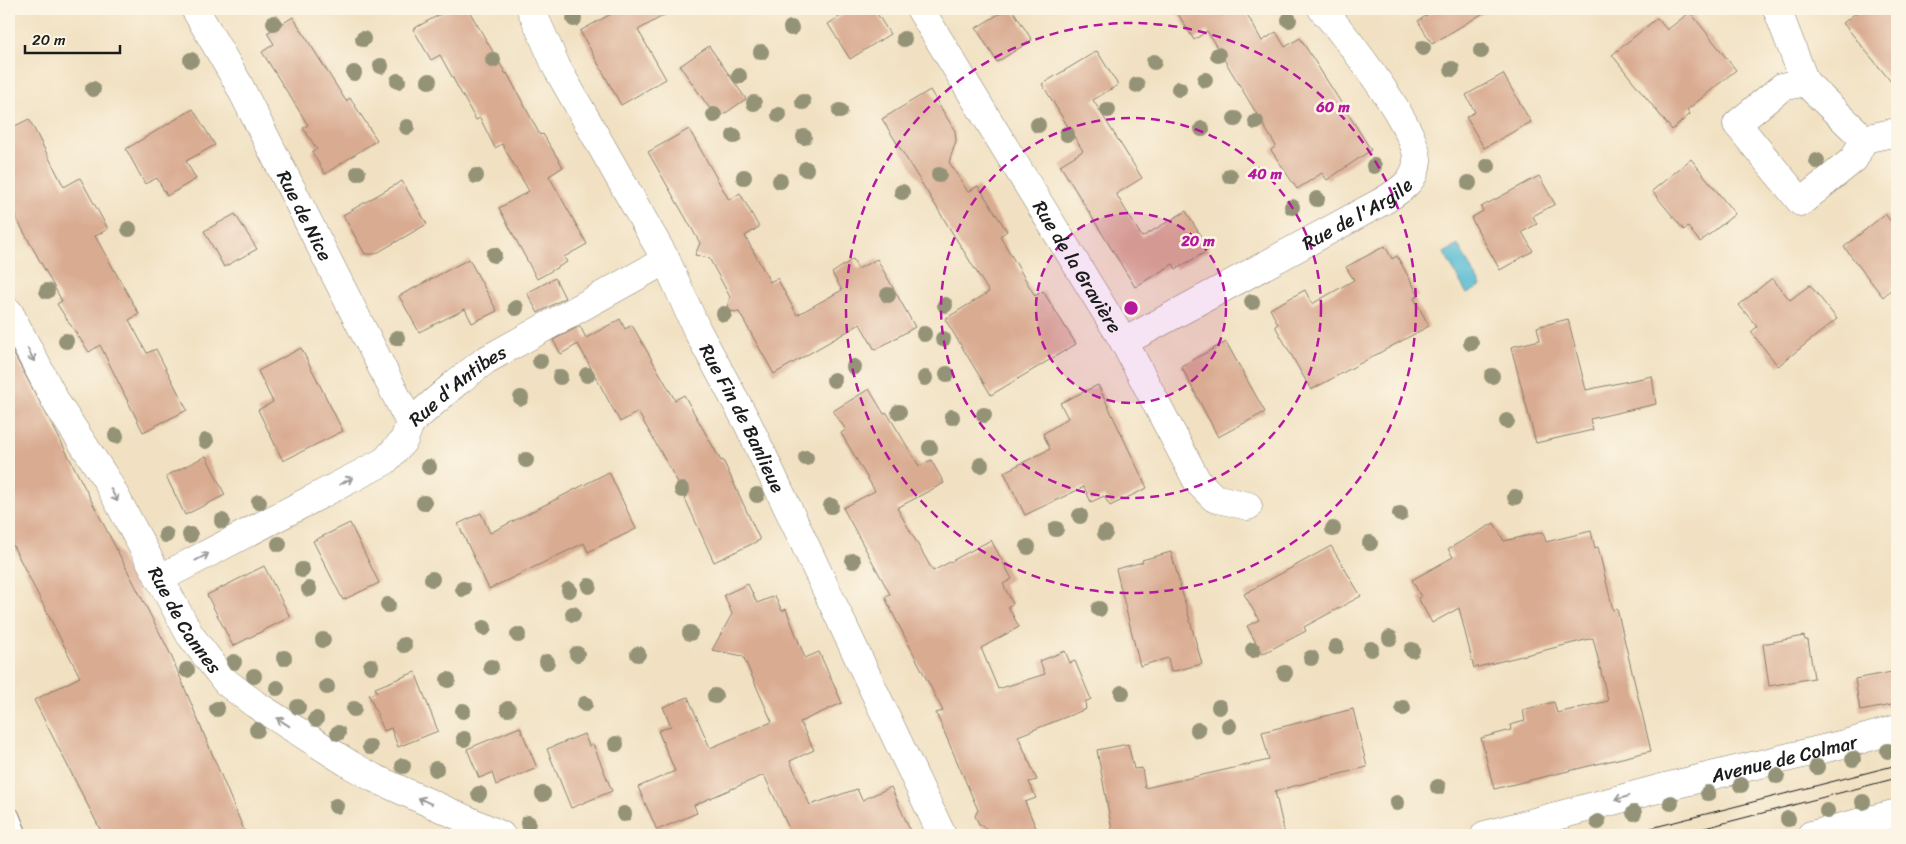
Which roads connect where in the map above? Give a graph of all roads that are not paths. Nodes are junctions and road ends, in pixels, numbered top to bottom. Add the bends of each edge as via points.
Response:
1 (194, 9) edge
2 (920, 9) edge
3 (1322, 9) edge
4 (1777, 9) edge
5 (537, 11) edge
6 (1804, 82) junction
7 (1897, 132) edge
8 (1864, 139) junction
9 (666, 260) junction
10 (9, 312) edge
11 (1124, 342) junction
12 (410, 423) junction
13 (1248, 506) dead end
14 (159, 579) junction
15 (1897, 729) edge
16 (1897, 813) edge
17 (12, 816) dead end
18 (20, 835) edge
19 (501, 835) edge
20 (942, 835) edge
21 (1485, 835) edge
22 (1811, 835) edge

1 - 12 street, Rue de Nice via 238,83
2 - 11 street, Rue de la Gravière
3 - 11 street, Rue de l'Argile via 1371,73 1408,133 1417,154 1414,174 1384,201
4 - 6 street
5 - 9 street, Rue Fin de Banlieue via 557,68
6 - 8 street
6 - 8 street via 1782,87 1737,124 1801,202 1854,159
7 - 8 street
9 - 12 street, Rue d'Antibes via 486,360
9 - 20 street, Rue Fin de Banlieue via 697,330 748,424
10 -> 14 street, Rue de Cannes via 57,404 106,479
11 - 13 street, Rue de la Gravière via 1197,480 1214,498
14 -> 12 street, Rue d'Antibes via 385,461 404,440
19 -> 14 street, Rue de Cannes via 374,778 240,694 204,656
15 -> 21 street, Avenue de Colmar
16 - 22 street
17 - 18 lane

